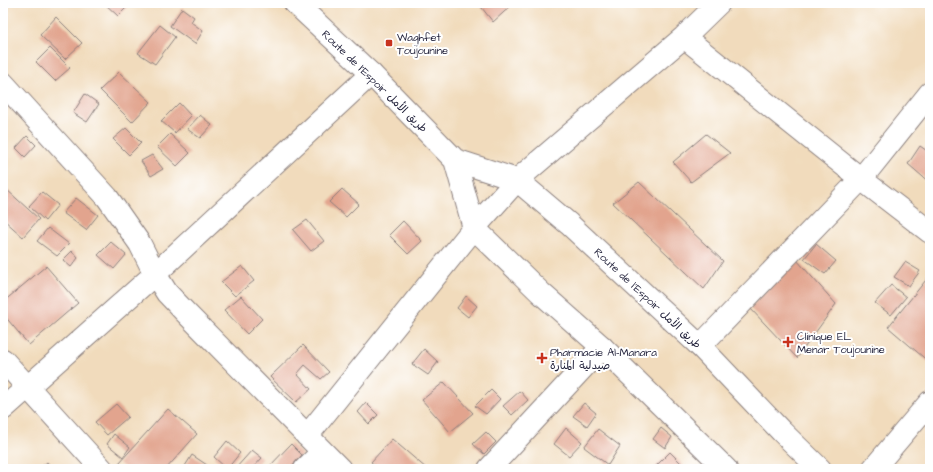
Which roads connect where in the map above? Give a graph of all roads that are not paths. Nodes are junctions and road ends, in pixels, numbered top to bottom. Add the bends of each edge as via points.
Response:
1 (295, 3) edge
2 (719, 3) edge
3 (684, 37) junction
4 (371, 74) junction
5 (3, 83) edge
6 (930, 93) edge
7 (455, 160) junction
8 (861, 179) junction
9 (517, 180) junction
10 (474, 228) junction
11 (930, 232) edge
12 (155, 274) junction
13 (700, 346) junction
14 (602, 347) junction
15 (3, 360) edge
16 (28, 386) junction
17 (930, 402) edge
18 (3, 409) edge
19 (307, 436) junction
20 (322, 452) junction
21 (102, 469) edge
22 (305, 469) edge
23 (340, 469) edge
24 (489, 469) edge
25 (726, 469) edge
26 (820, 469) edge
27 (873, 469) edge

1 - 4 main road, Route de l’Espoir طريق الأمل
2 - 3 main road
3 - 8 main road
3 - 9 main road
4 - 7 main road, Route de l’Espoir طريق الأمل
4 - 12 main road
5 - 12 main road via 107,198 140,244
6 - 8 main road
7 - 9 main road, Route de l’Espoir طريق الأمل
7 - 10 main road, Route de l’Espoir طريق الأمل
8 - 11 main road
8 - 13 main road
9 - 10 main road
9 - 13 main road, Route de l’Espoir طريق الأمل via 569,224
10 - 14 main road
10 - 19 main road
12 - 16 main road
12 - 19 main road via 185,312
13 - 26 main road, Route de l’Espoir طريق الأمل
14 - 24 main road
14 - 25 main road
15 - 16 main road
16 - 18 main road
16 - 21 main road
17 - 27 main road
19 - 20 main road
20 - 22 main road
20 - 23 main road

